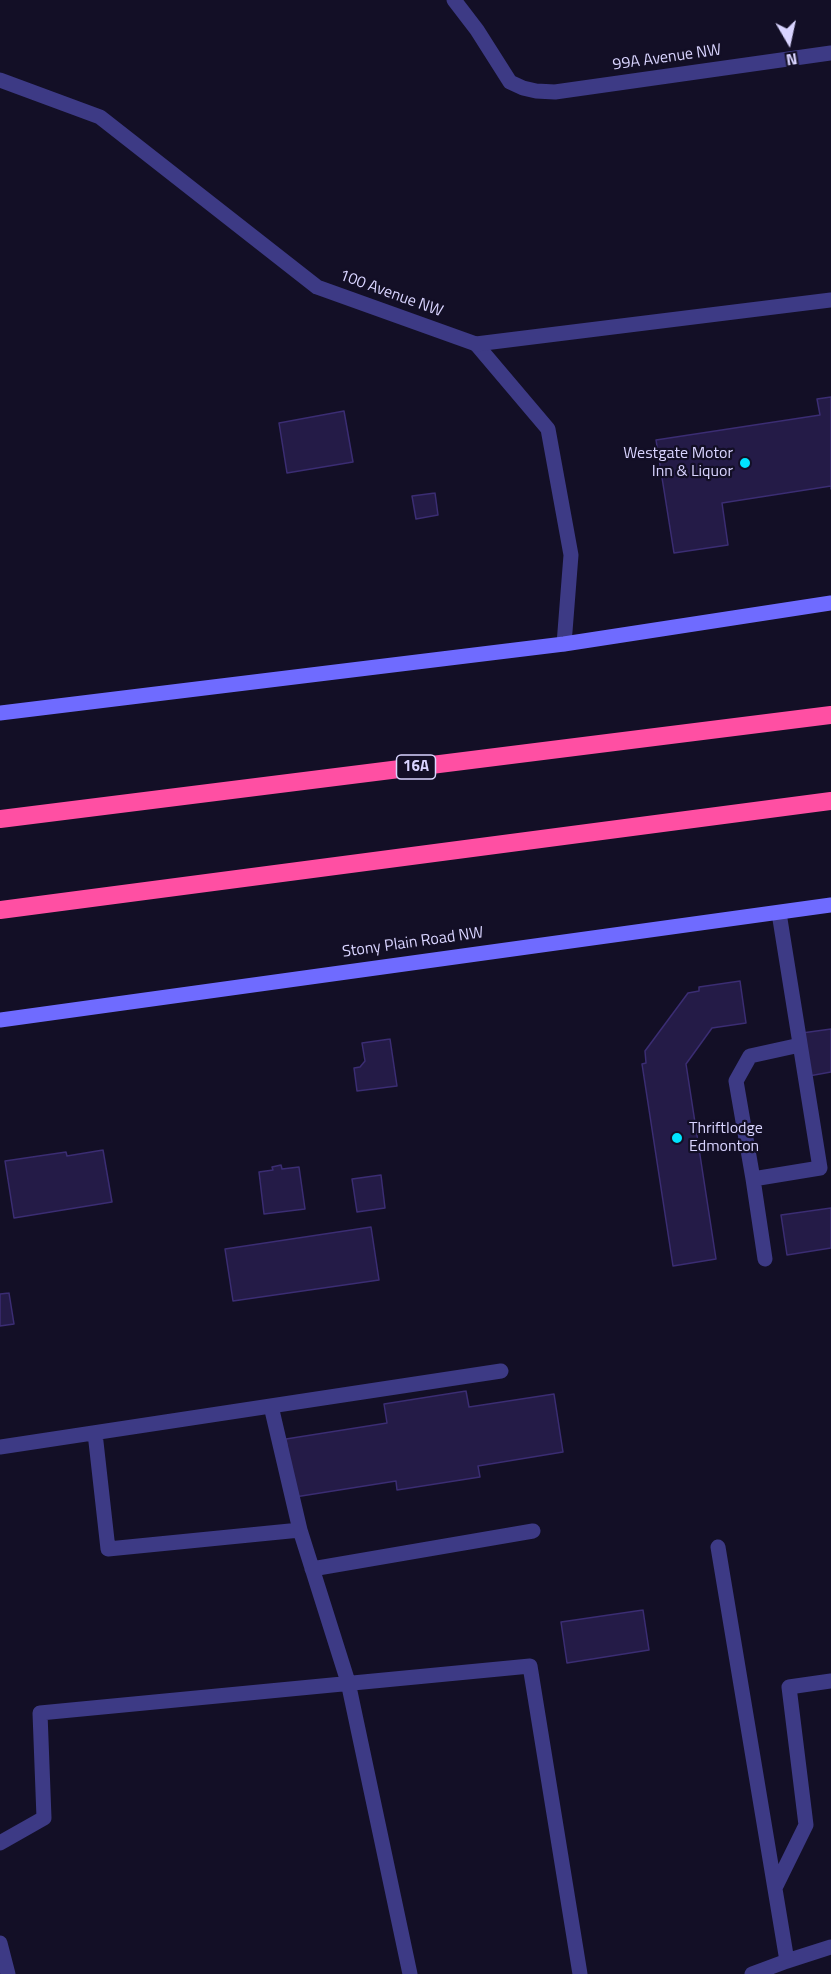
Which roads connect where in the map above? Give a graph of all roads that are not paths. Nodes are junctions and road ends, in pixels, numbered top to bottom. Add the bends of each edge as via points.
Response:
1 (454, 0) edge
2 (831, 53) edge
3 (0, 80) edge
4 (831, 300) edge
5 (476, 344) junction
6 (831, 603) edge
7 (564, 644) junction
8 (0, 713) edge
9 (831, 715) edge
10 (831, 801) edge
11 (0, 819) edge
12 (831, 906) edge
13 (0, 910) edge
14 (779, 913) junction
15 (0, 1020) edge
16 (800, 1045) junction
17 (753, 1179) junction
18 (765, 1259) dead end
19 (501, 1371) dead end
20 (271, 1406) junction
21 (95, 1433) junction
22 (0, 1447) edge
23 (300, 1530) junction
24 (533, 1531) dead end
25 (718, 1547) dead end
26 (312, 1569) junction
27 (831, 1681) edge
28 (348, 1682) junction
29 (0, 1843) edge
30 (775, 1888) junction
31 (0, 1943) edge
32 (831, 1947) edge
33 (787, 1961) junction
34 (8, 1974) edge
35 (410, 1974) edge
36 (580, 1974) edge
37 (752, 1974) edge

1 - 2 street, 99A Avenue NW via 510,82 536,91 555,92
3 - 5 street, 100 Avenue NW via 100,117 317,286
4 - 5 street, 100 Avenue NW
5 - 7 street via 548,429 571,555
6 - 7 main road
7 - 8 main road
9 - 11 highway, 16A
10 - 13 highway
12 - 14 main road, Stony Plain Road NW
14 - 15 main road, Stony Plain Road NW
14 - 16 street
16 - 17 street via 750,1056 736,1081
16 - 17 street via 820,1168
17 - 18 street
19 - 20 street
20 - 21 street
20 - 23 street
21 - 22 street
21 - 23 street via 108,1548
23 - 26 street
24 - 26 street
25 - 30 street
26 - 28 street
27 - 30 street via 789,1687 806,1825
28 - 29 street via 40,1713 44,1818
28 - 35 street
28 - 36 street via 530,1666
30 - 33 street
31 - 34 street
32 - 33 street
33 - 37 street

